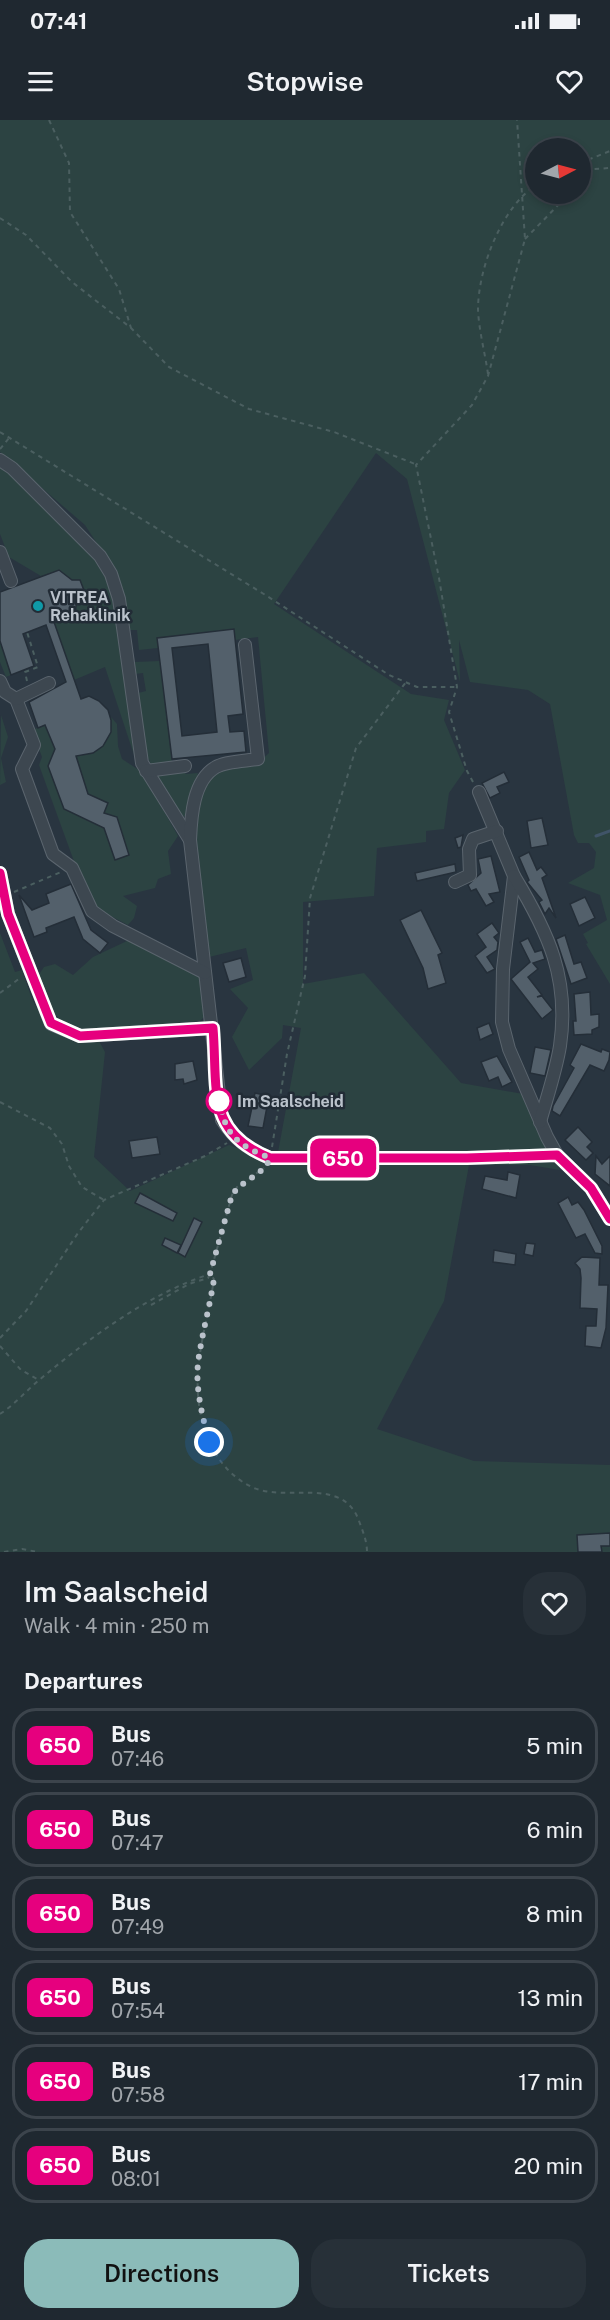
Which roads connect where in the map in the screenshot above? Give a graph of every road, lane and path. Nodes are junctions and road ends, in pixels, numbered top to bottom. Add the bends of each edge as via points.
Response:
1 (49, 120) edge
2 (517, 120) edge
3 (610, 151) edge
4 (591, 159) edge
5 (610, 168) edge
6 (591, 171) edge
7 (525, 192) edge
8 (522, 194) junction
9 (559, 204) edge
10 (0, 218) edge
11 (525, 239) junction
12 (131, 328) junction
13 (488, 376) junction
14 (0, 432) edge
15 (9, 438) junction
16 (0, 449) edge
17 (0, 460) edge
18 (416, 465) junction
19 (0, 552) edge
20 (11, 581) dead end
21 (27, 632) dead end
22 (245, 645) dead end
23 (25, 672) dead end
24 (406, 682) junction
25 (49, 683) dead end
26 (457, 687) junction
27 (5, 692) edge
28 (185, 766) dead end
29 (146, 771) junction
30 (479, 792) joint
31 (497, 831) junction
32 (190, 840) junction
33 (0, 873) edge
34 (54, 875) dead end
35 (514, 876) junction
36 (455, 882) dead end
37 (5, 896) junction
38 (30, 971) junction
39 (205, 973) junction
40 (1, 991) edge
41 (213, 1028) junction
42 (0, 1102) edge
43 (540, 1122) junction
44 (234, 1138) junction
45 (557, 1155) junction
46 (270, 1158) junction
47 (606, 1198) edge
48 (104, 1200) junction
49 (610, 1219) edge
50 (210, 1274) junction
51 (151, 1305) dead end
52 (0, 1338) edge
53 (0, 1346) edge
54 (39, 1380) junction
55 (0, 1414) edge
56 (4, 1552) edge
57 (38, 1552) edge
58 (367, 1552) edge

1 - 12 path via 69,163 70,212 119,289
2 - 8 path
3 - 4 path
5 - 6 path
7 - 8 path
8 - 11 path
8 - 13 path via 484,265 478,310
9 - 11 path
10 - 12 path via 26,235 72,282
11 - 13 path
12 - 18 path via 169,367 249,409 334,432
13 - 18 path via 472,405
14 - 15 path
15 - 16 path
15 - 24 path
17 - 29 street via 100,556 111,574 119,599 141,763
18 - 26 path
19 - 20 street
21 - 23 path via 38,667
22 - 32 street via 258,759 217,766 206,775 191,810
24 - 26 path via 437,689
24 - 46 path via 356,748 310,898 305,976
25 - 27 street
26 - 30 path via 449,712 467,771
27 - 39 street via 34,745 22,769 53,854 72,868 92,911 113,926
28 - 29 street
29 - 32 street
30 - 31 street
31 - 35 street
31 - 36 street via 473,839 469,849 470,875
32 - 39 street
33 - 37 street
34 - 37 path
35 - 43 street via 503,969 502,1022 509,1049
35 - 43 street via 542,921 559,976 560,1047
37 - 38 street
38 - 40 path
38 - 41 street via 51,1023 80,1036
39 - 41 street
41 - 44 street via 222,1120
42 - 48 path via 50,1128 62,1143 69,1166 82,1187
43 - 45 street
44 - 46 street
44 - 48 path via 205,1156
45 - 46 street
45 - 47 street
46 - 50 path via 267,1166 232,1195
47 - 49 street
48 - 52 path via 26,1311
50 - 51 path
50 - 54 path via 148,1303
50 - 58 path via 214,1279 209,1314 198,1357 199,1404 209,1442 224,1467 255,1488 338,1497 355,1510
53 - 54 path via 21,1370
54 - 55 path
56 - 57 path

